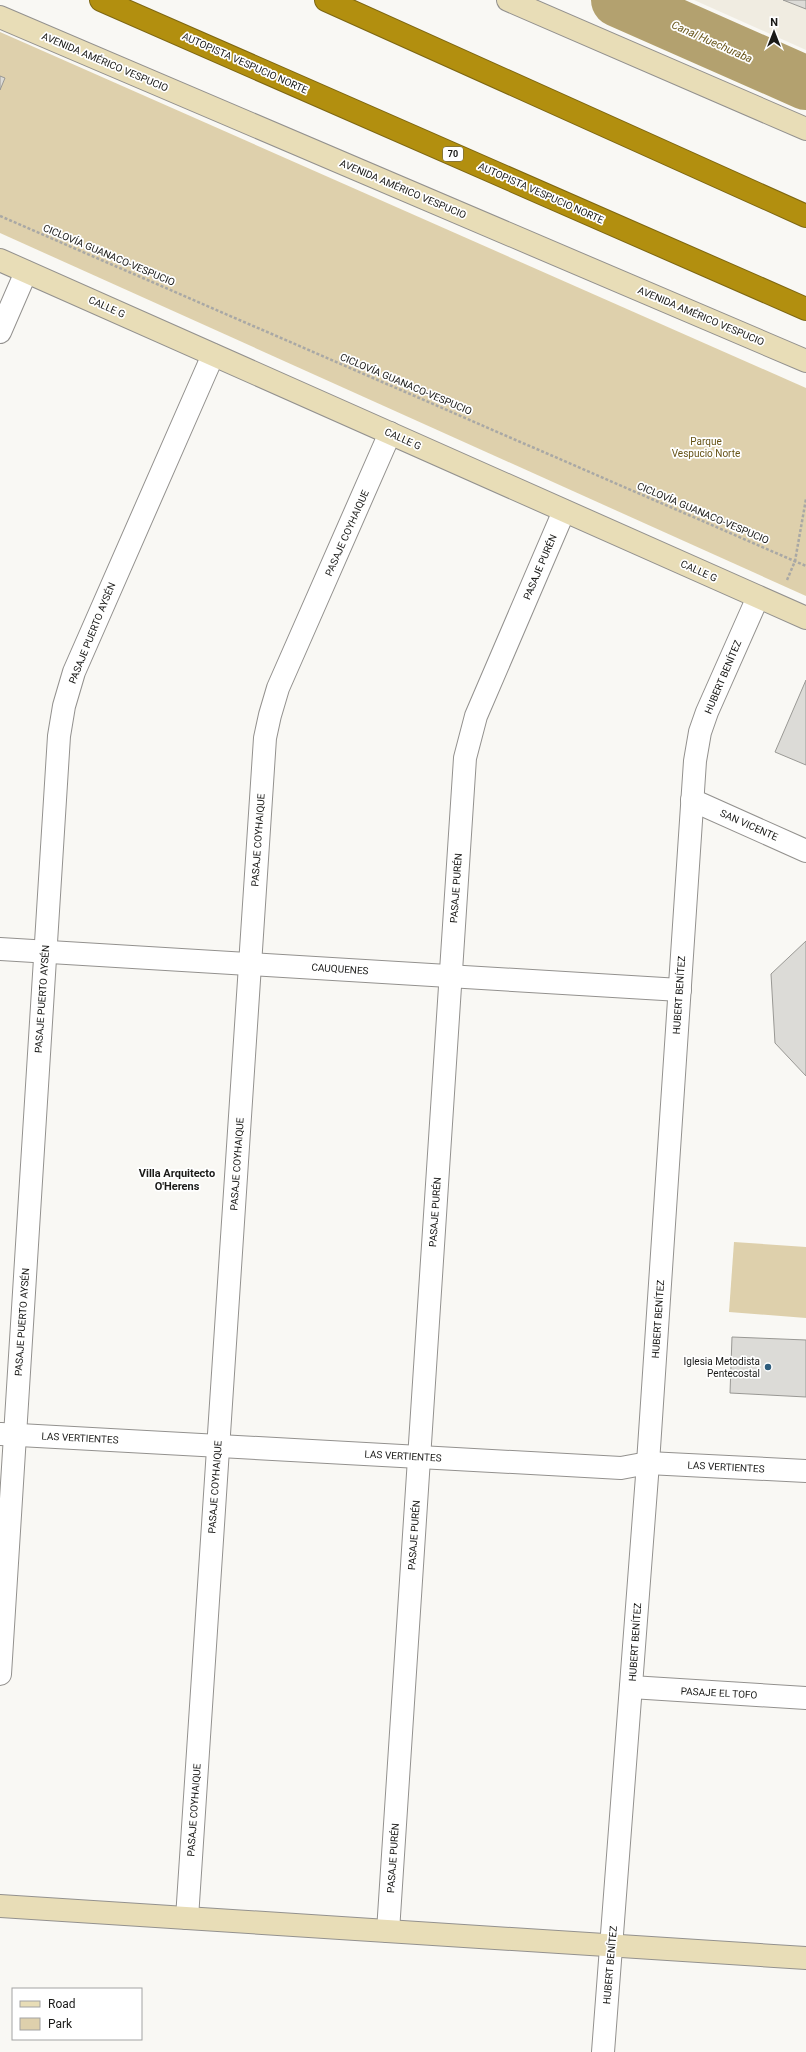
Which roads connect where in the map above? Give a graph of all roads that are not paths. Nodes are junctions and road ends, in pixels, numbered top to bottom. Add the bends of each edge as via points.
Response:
1 (101, 0) edge
2 (326, 0) edge
3 (508, 0) edge
4 (0, 17) edge
5 (806, 129) edge
6 (806, 216) edge
7 (0, 260) edge
8 (26, 272) junction
9 (806, 308) edge
10 (0, 332) edge
11 (213, 355) junction
12 (806, 361) edge
13 (390, 433) junction
14 (564, 511) junction
15 (767, 601) junction
16 (806, 618) edge
17 (692, 800) junction
18 (806, 851) edge
19 (0, 949) edge
20 (45, 951) junction
21 (250, 964) junction
22 (450, 976) junction
23 (680, 990) junction
24 (8, 1434) edge
25 (218, 1446) junction
26 (419, 1457) junction
27 (648, 1463) junction
28 (806, 1471) edge
29 (0, 1674) edge
30 (631, 1688) junction
31 (806, 1698) edge
32 (0, 1906) edge
33 (187, 1918) junction
34 (388, 1932) junction
35 (611, 1946) junction
36 (806, 1958) edge
37 (603, 2052) edge

1 - 9 highway, AUTOPISTA VESPUCIO NORTE / 70
2 - 6 highway
3 - 5 main road
4 - 12 main road, AVENIDA AMÉRICO VESPUCIO
7 - 8 main road, CALLE G
8 - 10 street
8 - 11 main road, CALLE G
11 - 13 main road, CALLE G
11 - 20 street, PASAJE PUERTO AYSÉN via 87,639 68,692 59,736
13 - 14 main road, CALLE G
13 - 21 street, PASAJE COYHAIQUE via 278,688 270,715 263,762
14 - 15 main road, CALLE G
14 - 22 street, PASAJE PURÉN via 484,695 469,738 463,779
15 - 16 main road, CALLE G
15 - 17 street, HUBERT BENÍTEZ via 716,690 700,732
17 - 18 street, SAN VICENTE
17 - 23 street, HUBERT BENÍTEZ
19 - 20 street, CAUQUENES
20 - 21 street, CAUQUENES
20 - 24 street, PASAJE PUERTO AYSÉN
21 - 22 street, CAUQUENES
21 - 25 street, PASAJE COYHAIQUE
22 - 23 street, CAUQUENES
22 - 26 street, PASAJE PURÉN
23 - 27 street, HUBERT BENÍTEZ
24 - 25 street, LAS VERTIENTES
24 - 29 street, PASAJE PUERTO AYSÉN
25 - 26 street, LAS VERTIENTES
25 - 33 street, PASAJE COYHAIQUE
26 - 27 street, LAS VERTIENTES via 621,1468
26 - 34 street, PASAJE PURÉN
27 - 28 street, LAS VERTIENTES
27 - 30 street, HUBERT BENÍTEZ
30 - 31 street, PASAJE EL TOFO
30 - 35 street, HUBERT BENÍTEZ
32 - 33 main road
33 - 34 main road
34 - 35 main road
35 - 36 main road
35 - 37 street, HUBERT BENÍTEZ

